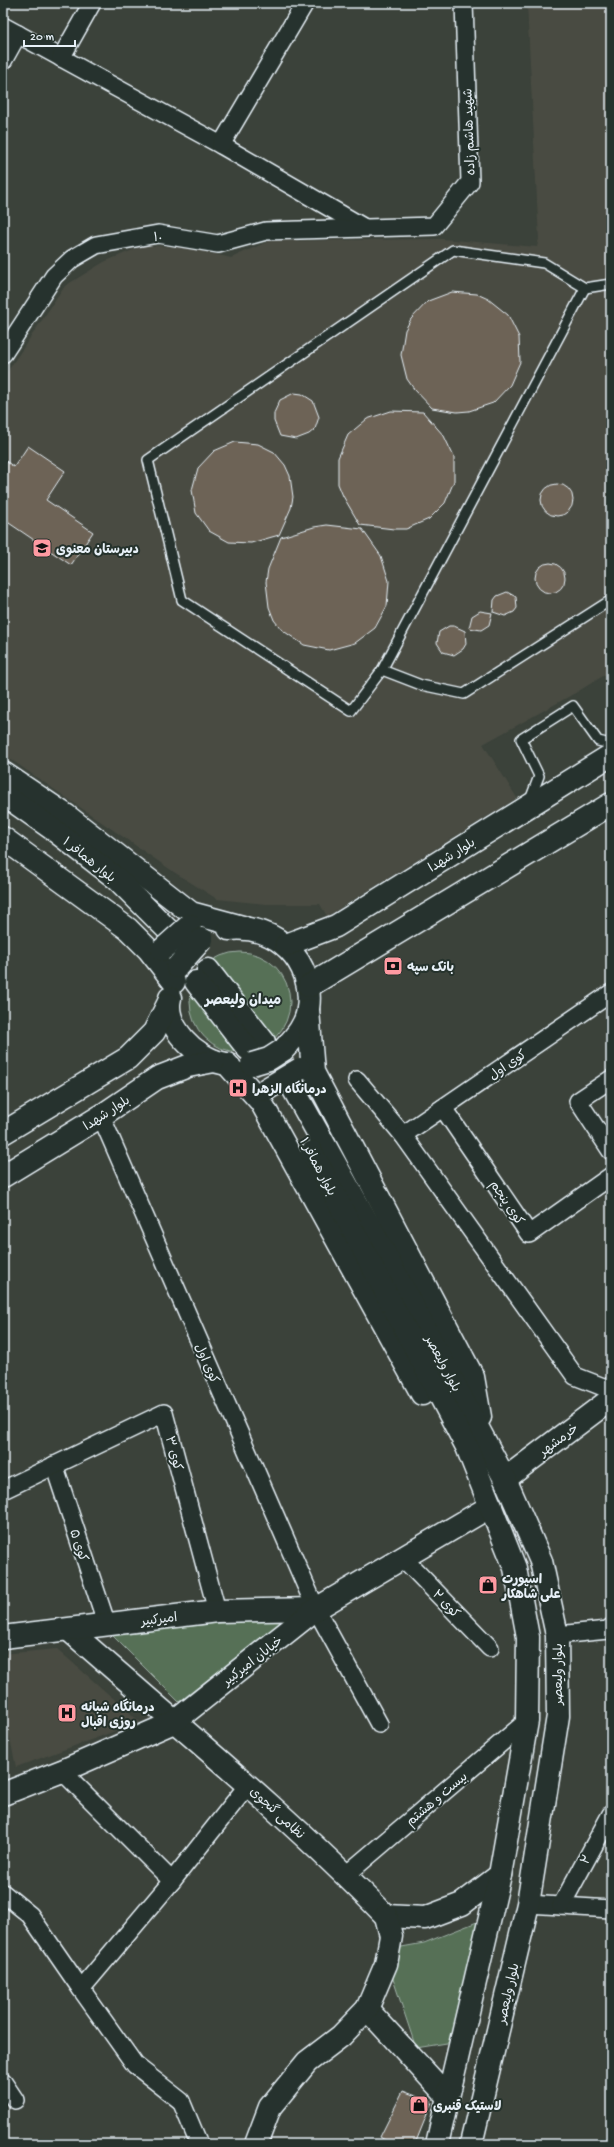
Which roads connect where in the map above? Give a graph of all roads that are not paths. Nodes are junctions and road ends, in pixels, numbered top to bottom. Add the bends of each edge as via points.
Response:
1 (92, 3) edge
2 (305, 3) edge
3 (464, 3) edge
4 (3, 26) edge
5 (18, 34) junction
6 (60, 58) junction
7 (3, 61) edge
8 (221, 146) junction
9 (364, 227) junction
10 (611, 284) edge
11 (585, 288) junction
12 (3, 354) edge
13 (611, 600) edge
14 (382, 670) junction
15 (611, 744) edge
16 (611, 755) edge
17 (3, 773) edge
18 (3, 794) edge
19 (611, 804) edge
20 (528, 805) junction
21 (3, 811) edge
22 (3, 838) edge
23 (175, 935) junction
24 (286, 945) junction
25 (175, 975) junction
26 (202, 976) dead end
27 (309, 986) junction
28 (611, 993) edge
29 (168, 1004) junction
30 (308, 1010) junction
31 (262, 1051) junction
32 (220, 1062) junction
33 (611, 1079) edge
34 (357, 1080) dead end
35 (284, 1083) junction
36 (443, 1108) junction
37 (101, 1116) junction
38 (3, 1133) edge
39 (403, 1135) junction
40 (611, 1152) edge
41 (3, 1176) edge
42 (611, 1176) edge
43 (369, 1241) joint
44 (611, 1390) edge
45 (611, 1399) edge
46 (475, 1442) junction
47 (54, 1465) junction
48 (505, 1479) junction
49 (3, 1490) edge
50 (491, 1506) junction
51 (403, 1558) junction
52 (316, 1609) junction
53 (217, 1611) junction
54 (107, 1625) junction
55 (69, 1630) junction
56 (610, 1630) edge
57 (557, 1635) junction
58 (3, 1637) edge
59 (490, 1648) dead end
60 (527, 1721) junction
61 (174, 1722) junction
62 (379, 1724) dead end
63 (62, 1771) junction
64 (248, 1785) junction
65 (3, 1794) edge
66 (611, 1814) edge
67 (346, 1875) junction
68 (500, 1875) junction
69 (172, 1881) junction
70 (3, 1893) edge
71 (528, 1904) junction
72 (561, 1906) junction
73 (611, 1909) edge
74 (386, 1916) junction
75 (82, 1989) junction
76 (367, 2009) junction
77 (3, 2082) edge
78 (448, 2097) junction
79 (15, 2100) dead end
80 (199, 2144) edge
81 (256, 2144) edge
82 (437, 2144) edge
83 (471, 2144) edge

1 - 6 street
2 - 8 street
3 - 9 street, شهید هاشم زاده via 470,182 434,226
4 - 5 street
5 - 6 street
5 - 7 street
6 - 8 street
8 - 9 street
9 - 12 street, ۱۰ via 266,231 218,244 158,234 96,245 72,259 54,276
10 - 11 lane
11 - 14 lane
11 - 14 lane via 544,263 453,250 148,460 182,600 351,711
13 - 14 lane via 464,694 421,685
15 - 20 lane via 598,741 573,706 521,739 538,776
16 - 20 main road, بلوار شهدا
17 - 23 main road via 67,816
18 - 23 main road, بلوار همافر ۱ via 116,878
19 - 27 main road
20 - 24 main road, بلوار شهدا via 336,926
21 - 23 main road, بلوار همافر ۱
22 - 23 main road via 128,929
23 - 24 main road via 243,927 266,932
23 - 25 main road, bridge
23 - 25 main road
24 - 27 main road via 301,963
25 - 29 main road
26 - 31 main road
27 - 30 main road
28 - 36 street, کوی اول
29 - 32 main road via 169,1015 175,1029 184,1041
29 - 38 main road via 154,1032 128,1058
30 - 31 main road via 301,1030
30 - 35 main road
31 - 32 main road
32 - 35 main road
32 - 37 main road, بلوار شهدا via 188,1066 157,1078
33 - 40 street via 578,1101
34 - 39 street
35 - 43 main road, بلوار همافر ۱
35 - 46 main road via 427,1402
35 - 46 main road via 473,1378
36 - 39 street, کوی اول
36 - 42 street, کوی پنجم via 530,1234
37 - 41 main road, بلوار شهدا
37 - 52 street, کوی اول
39 - 44 street via 575,1376
43 - 46 main road, بلوار ولیعصر
45 - 48 main road, خرمشهر
46 - 48 main road, بلوار ولیعصر
46 - 50 main road, بلوار ولیعصر
47 - 49 street
47 - 53 street, کوی ۳ via 164,1413
47 - 54 street, کوی ۵
48 - 57 main road, بلوار ولیعصر via 542,1560
50 - 51 main road, خیابان امیرکبیر
50 - 60 main road, بلوار ولیعصر via 516,1568 528,1637
51 - 52 main road, خیابان امیرکبیر
51 - 59 street, کوی ۲
52 - 53 main road, امیرکبیر
52 - 61 main road, خیابان امیرکبیر
52 - 62 street, کوی اول
53 - 54 main road, امیرکبیر
54 - 55 main road, امیرکبیر
55 - 58 main road, امیرکبیر
55 - 61 main road, نظامی گنجوی
56 - 57 street
57 - 71 main road, بلوار ولیعصر via 558,1716
60 - 67 street, بیست و هشتم
60 - 68 main road, بلوار ولیعصر
61 - 63 main road, خیابان امیرکبیر
61 - 64 main road, نظامی گنجوی
63 - 65 main road, خیابان امیرکبیر
63 - 69 street
64 - 67 main road, نظامی گنجوی
64 - 69 street
66 - 72 street, ۲
67 - 74 main road, نظامی گنجوی
68 - 74 main road via 462,1904 425,1918
68 - 78 main road, بلوار ولیعصر
69 - 75 street
70 - 75 street via 30,1915
71 - 72 street
71 - 83 main road, بلوار ولیعصر
72 - 73 street
74 - 76 main road via 391,1936 387,1957
75 - 80 street via 135,2065 181,2101
76 - 78 main road
76 - 81 main road via 341,2036 307,2062 270,2107
77 - 79 street
78 - 82 main road, بلوار ولیعصر

